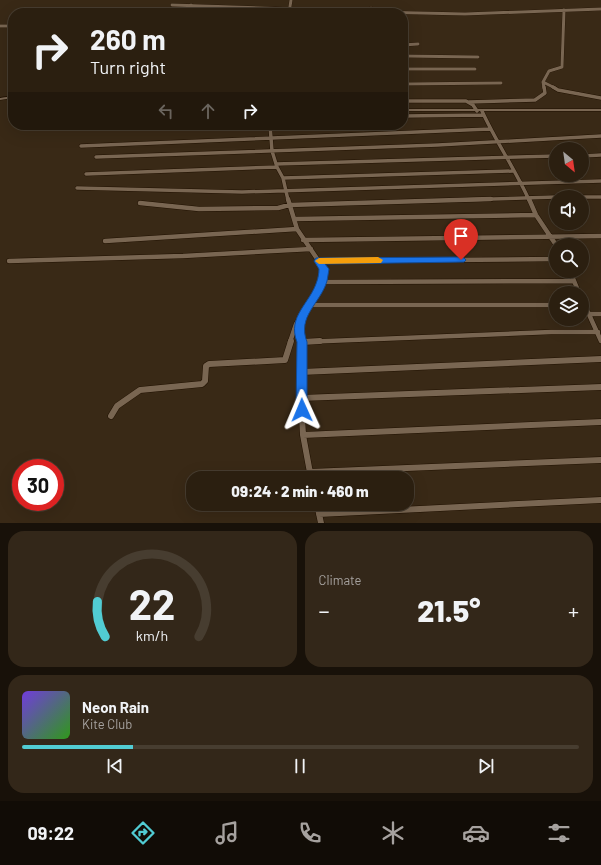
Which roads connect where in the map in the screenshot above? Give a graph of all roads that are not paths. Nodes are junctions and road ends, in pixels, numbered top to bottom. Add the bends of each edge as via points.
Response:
1 (172, 5) dead end
2 (190, 6) junction
3 (242, 7) junction
4 (221, 8) edge
5 (239, 8) edge
6 (254, 8) edge
7 (601, 9) edge
8 (564, 10) junction
9 (408, 13) edge
10 (418, 44) dead end
11 (408, 45) edge
12 (408, 56) edge
13 (478, 57) dead end
14 (408, 69) edge
15 (475, 69) dead end
16 (543, 82) junction
17 (500, 83) dead end
18 (408, 84) edge
19 (601, 98) edge
20 (408, 101) edge
21 (469, 102) junction
22 (408, 110) edge
23 (601, 110) edge
24 (480, 112) junction
25 (408, 116) edge
26 (490, 129) junction
27 (270, 130) edge
28 (601, 136) edge
29 (270, 137) junction
30 (497, 141) junction
31 (81, 146) dead end
32 (272, 151) junction
33 (601, 155) edge
34 (549, 156) edge
35 (589, 156) edge
36 (96, 157) dead end
37 (505, 158) junction
38 (277, 165) junction
39 (513, 171) junction
40 (86, 174) dead end
41 (283, 178) junction
42 (601, 181) edge
43 (520, 182) junction
44 (77, 188) dead end
45 (285, 191) junction
46 (549, 197) edge
47 (589, 197) edge
48 (601, 197) edge
49 (528, 198) junction
50 (140, 203) dead end
51 (289, 205) junction
52 (536, 215) junction
53 (294, 219) junction
54 (297, 229) junction
55 (551, 236) junction
56 (601, 236) edge
57 (303, 240) junction
58 (105, 241) dead end
59 (311, 249) junction
60 (549, 259) edge
61 (9, 261) dead end
62 (319, 261) junction
63 (573, 278) edge
64 (574, 281) junction
65 (322, 282) junction
66 (576, 286) edge
67 (310, 305) junction
68 (549, 305) edge
69 (589, 314) joint
70 (601, 314) edge
71 (301, 317) junction
72 (598, 332) junction
73 (601, 341) edge
74 (302, 342) junction
75 (601, 359) edge
76 (302, 372) junction
77 (601, 387) edge
78 (301, 398) junction
79 (111, 416) dead end
80 (601, 422) edge
81 (303, 435) junction
82 (601, 460) edge
83 (310, 471) edge
84 (388, 471) edge
85 (601, 500) edge
86 (318, 511) edge
87 (319, 514) junction
88 (321, 523) edge

1 - 2 street
2 - 3 street
2 - 4 street
3 - 5 street
3 - 6 street
7 - 8 street
8 - 9 street via 465,14
8 - 16 street via 562,67 549,72
10 - 11 street
12 - 13 street
14 - 15 street
16 - 19 street via 558,90
16 - 21 street via 545,93 535,100
17 - 18 street
20 - 21 street
21 - 24 street
22 - 24 main road
23 - 24 main road
24 - 25 street
24 - 26 street
26 - 29 street
26 - 30 street
27 - 29 street
28 - 30 street
29 - 31 street
29 - 32 street
30 - 32 street
30 - 37 street
32 - 36 street
32 - 38 street
33 - 35 street
34 - 37 street
37 - 38 street
37 - 39 street
38 - 40 street
38 - 41 street
39 - 41 street
39 - 43 street
41 - 45 street
42 - 43 street
43 - 45 street
43 - 49 street
44 - 45 street
45 - 51 street
46 - 49 street
47 - 48 street
49 - 51 street
49 - 52 street
50 - 51 street via 199,209 278,208
51 - 53 street
52 - 53 street
52 - 55 street
53 - 54 street
54 - 57 street
54 - 58 street
55 - 56 street
55 - 57 street
57 - 59 street
59 - 61 street
59 - 62 street
60 - 62 street
62 - 65 street via 324,269
63 - 64 street
64 - 65 street
64 - 66 street
65 - 67 street
67 - 68 street
67 - 71 street
69 - 70 street
69 - 72 street
71 - 74 street via 299,335
71 - 79 street via 296,324 285,360 209,364 206,366 205,381 202,384 140,390 117,406
72 - 73 street
72 - 74 street
74 - 76 street
75 - 76 street
76 - 78 street
77 - 78 street
78 - 81 street
80 - 81 street
81 - 83 street
82 - 84 street
85 - 87 street
86 - 87 street
87 - 88 street

